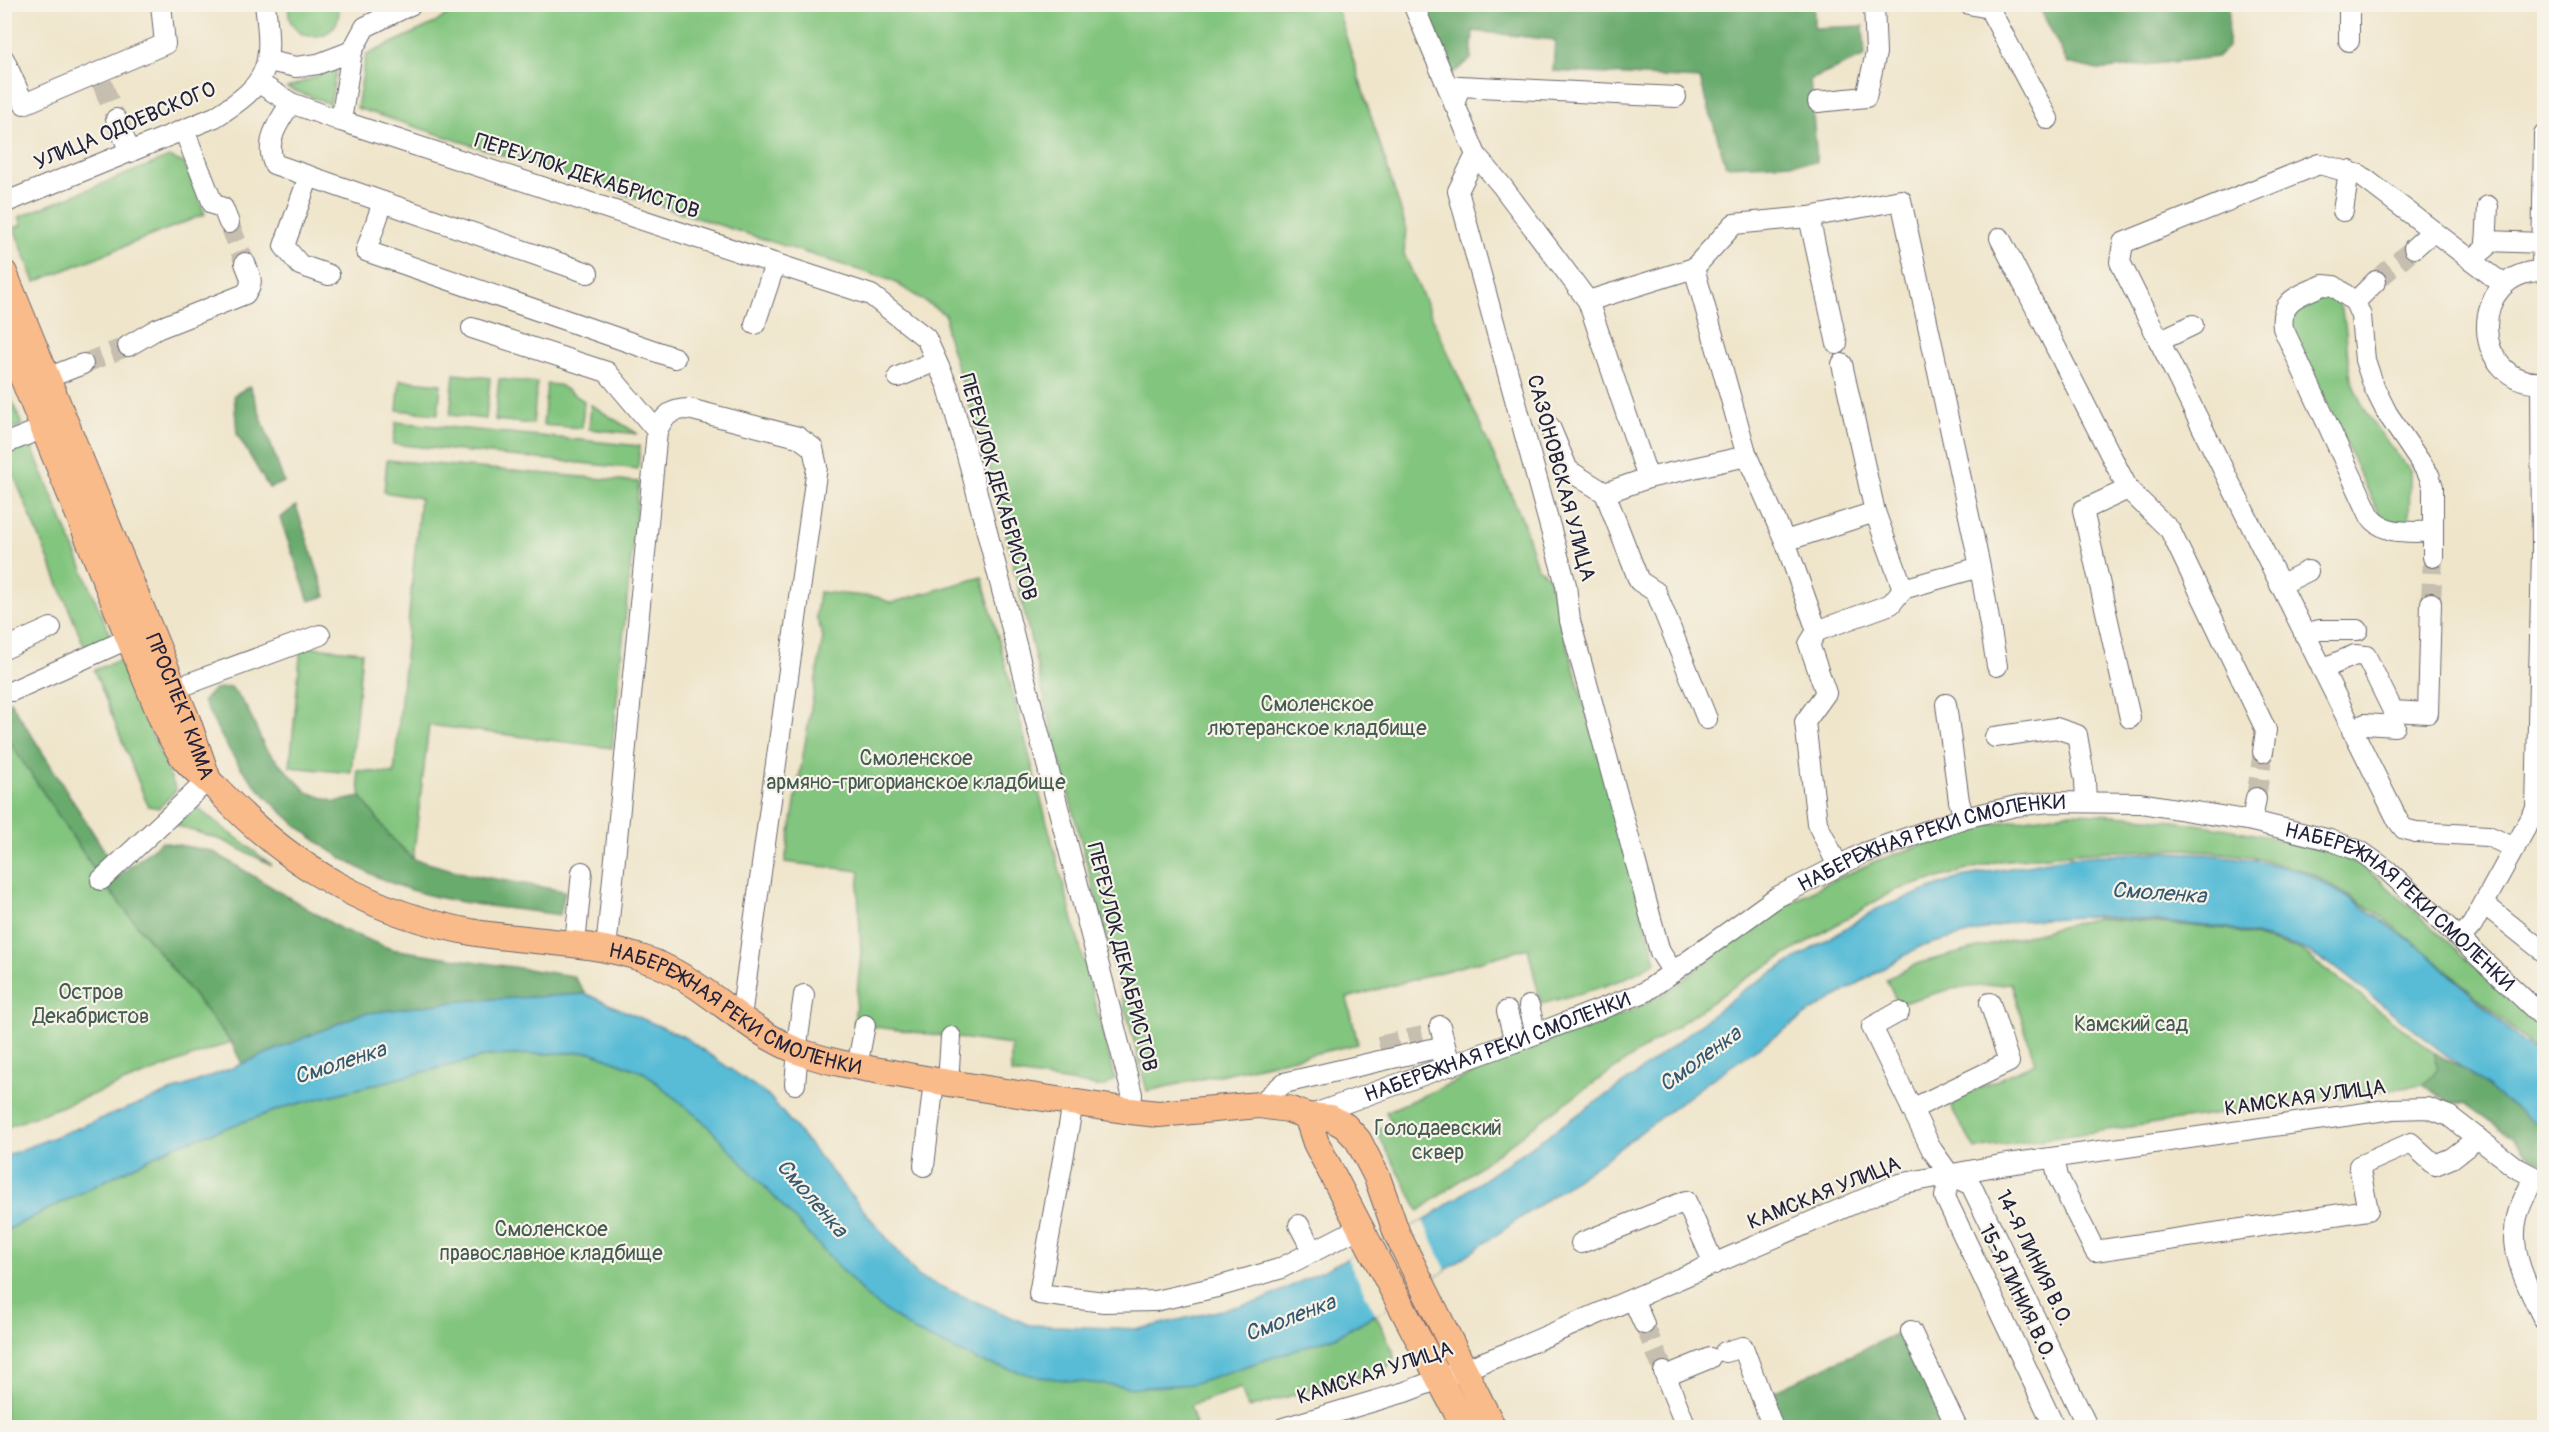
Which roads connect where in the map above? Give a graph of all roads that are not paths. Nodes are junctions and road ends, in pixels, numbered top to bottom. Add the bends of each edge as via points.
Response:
1 (161, 4) edge
2 (265, 4) edge
3 (372, 4) edge
4 (412, 4) edge
5 (1413, 4) edge
6 (1874, 4) edge
7 (1969, 4) edge
8 (2349, 4) edge
9 (364, 27) junction
10 (2349, 41) dead end
11 (352, 51) junction
12 (4, 59) edge
13 (268, 61) junction
14 (259, 83) junction
15 (1676, 97) dead end
16 (291, 102) junction
17 (1818, 102) dead end
18 (1454, 104) junction
19 (116, 119) tunnel mouth
20 (2048, 119) dead end
21 (341, 121) junction
22 (184, 130) junction
23 (2544, 135) edge
24 (130, 152) junction
25 (1476, 155) junction
26 (2352, 172) junction
27 (309, 176) junction
28 (383, 202) junction
29 (4, 204) edge
30 (2488, 206) dead end
31 (2346, 212) dead end
32 (1809, 217) junction
33 (229, 223) tunnel mouth
34 (2429, 228) junction
35 (2000, 238) dead end
36 (2486, 241) junction
37 (2543, 243) junction
38 (2411, 244) tunnel mouth
39 (2471, 260) junction
40 (245, 263) tunnel mouth
41 (775, 264) junction
42 (1694, 268) junction
43 (2543, 271) edge
44 (4, 273) edge
45 (588, 273) dead end
46 (329, 275) dead end
47 (2376, 281) tunnel mouth
48 (2505, 285) junction
49 (1588, 301) junction
50 (2355, 302) junction
51 (755, 324) dead end
52 (2193, 326) dead end
53 (472, 328) dead end
54 (4, 331) edge
55 (2159, 340) junction
56 (1838, 344) dead end
57 (128, 346) tunnel mouth
58 (675, 358) dead end
59 (936, 361) junction
60 (83, 364) tunnel mouth
61 (1842, 364) dead end
62 (898, 377) dead end
63 (47, 378) junction
64 (2543, 382) edge
65 (1551, 427) dead end
66 (44, 428) junction
67 (657, 431) junction
68 (4, 444) edge
69 (1747, 456) junction
70 (1648, 478) junction
71 (2128, 489) junction
72 (1605, 494) junction
73 (1875, 512) junction
74 (2433, 532) junction
75 (1785, 541) junction
76 (2433, 557) tunnel mouth
77 (1980, 567) junction
78 (2308, 571) dead end
79 (2280, 585) junction
80 (1903, 590) junction
81 (2431, 603) tunnel mouth
82 (51, 628) dead end
83 (2358, 630) dead end
84 (1816, 632) junction
85 (2304, 634) junction
86 (320, 635) dead end
87 (130, 638) junction
88 (4, 649) edge
89 (1997, 666) dead end
90 (2322, 669) junction
91 (174, 690) junction
92 (12, 691) dead end
93 (1946, 704) dead end
94 (2130, 718) dead end
95 (1707, 719) dead end
96 (2394, 726) dead end
97 (2352, 731) junction
98 (1995, 737) dead end
99 (2263, 752) tunnel mouth
100 (208, 780) junction
101 (2256, 798) tunnel mouth
102 (2086, 801) junction
103 (1964, 818) junction
104 (2252, 821) junction
105 (2515, 848) junction
106 (1838, 866) junction
107 (582, 872) dead end
108 (101, 880) dead end
109 (2484, 904) junction
110 (2460, 938) junction
111 (575, 945) junction
112 (606, 950) junction
113 (2544, 952) edge
114 (1673, 972) junction
115 (804, 995) dead end
116 (1990, 1003) dead end
117 (1529, 1006) dead end
118 (1507, 1011) dead end
119 (1899, 1012) dead end
120 (741, 1017) junction
121 (2544, 1018) edge
122 (865, 1025) dead end
123 (1440, 1026) dead end
124 (1536, 1034) junction
125 (951, 1037) dead end
126 (1515, 1042) junction
127 (797, 1051) junction
128 (857, 1066) junction
129 (1450, 1066) junction
130 (941, 1082) junction
131 (795, 1084) dead end
132 (1074, 1103) junction
133 (1258, 1105) junction
134 (1912, 1109) junction
135 (1131, 1111) junction
136 (1307, 1116) junction
137 (2478, 1138) junction
138 (2055, 1158) junction
139 (924, 1166) dead end
140 (1950, 1175) junction
141 (2539, 1180) edge
142 (1299, 1225) dead end
143 (1366, 1237) junction
144 (1581, 1243) dead end
145 (1313, 1252) junction
146 (1714, 1264) junction
147 (1633, 1299) junction
148 (2544, 1320) edge
149 (1644, 1324) tunnel mouth
150 (1911, 1331) dead end
151 (1452, 1374) junction
152 (1342, 1419) edge
153 (1685, 1424) dead end
154 (1283, 1428) edge
155 (1465, 1428) edge
156 (1493, 1428) edge
157 (1773, 1428) edge
158 (1957, 1428) edge
159 (2055, 1428) edge
160 (2088, 1428) edge

1 - 12 street via 165,44 99,77 24,104
2 - 13 street via 270,41
3 - 9 street
4 - 9 street
5 - 18 street
6 - 17 street via 1876,52 1866,97
7 - 20 street via 1989,8
8 - 10 street
9 - 11 street
11 - 13 street via 318,64 296,67
11 - 21 street
13 - 14 street
14 - 16 street, ПЕРЕУЛОК ДЕКАБРИСТОВ
14 - 22 street, УЛИЦА ОДОЕВСКОГО via 240,102
15 - 18 street via 1460,86
16 - 21 street, ПЕРЕУЛОК ДЕКАБРИСТОВ
16 - 27 street via 274,129 270,155 274,164
18 - 25 street
19 - 24 street
21 - 41 street, ПЕРЕУЛОК ДЕКАБРИСТОВ
22 - 24 street, УЛИЦА ОДОЕВСКОГО
22 - 33 street via 213,204 223,208
23 - 37 street
24 - 29 street, УЛИЦА ОДОЕВСКОГО
25 - 49 street
25 - 114 street, САЗОНОВСКАЯ УЛИЦА via 1458,191 1566,585 1570,621 1660,952
26 - 31 street
26 - 34 street
26 - 55 street via 2319,164 2123,243 2120,262
27 - 28 street
27 - 46 street via 284,246 300,265
28 - 45 street
28 - 58 street via 366,251
30 - 36 street
32 - 42 street via 1734,224
32 - 56 street
32 - 77 street via 1901,200
34 - 38 street
34 - 39 street
35 - 71 street
36 - 37 street
36 - 39 street via 2486,248
37 - 43 street
39 - 48 street
40 - 57 street via 251,279 245,294 157,329
41 - 51 street
41 - 59 street, ПЕРЕУЛОК ДЕКАБРИСТОВ via 871,295 926,338
42 - 49 street
42 - 69 street
43 - 48 street via 2528,272
44 - 63 main road, ПРОСПЕКТ КИМА
47 - 50 street
48 - 64 street via 2493,298 2488,312 2487,340 2501,366 2513,375
49 - 70 street
50 - 74 street via 2374,387 2429,475 2433,487
50 - 74 street via 2334,286 2323,285 2286,305 2281,316 2283,328 2373,521 2389,531
52 - 55 street
53 - 67 street via 607,372
54 - 66 main road, ПРОСПЕКТ КИМА
55 - 79 street
59 - 62 street
59 - 135 street, ПЕРЕУЛОК ДЕКАБРИСТОВ via 948,387 968,458 1023,700 1132,1094
60 - 63 street
61 - 73 street
63 - 91 main road, ПРОСПЕКТ КИМА
64 - 105 street via 2536,809
65 - 72 street via 1568,470
66 - 68 street
66 - 87 main road, ПРОСПЕКТ КИМА
67 - 112 street
67 - 120 street via 663,418 675,409 696,410 798,437 813,448 817,467
69 - 70 street
69 - 75 street
70 - 72 street
71 - 94 street via 2084,510
71 - 99 street via 2170,530 2266,730
72 - 95 street via 1639,581 1656,592
73 - 75 street
73 - 80 street
74 - 76 street
75 - 84 street
77 - 80 street
77 - 89 street
78 - 79 street
79 - 85 street
80 - 84 street via 1891,604
81 - 90 street via 2428,712 2393,711 2366,656 2355,655
82 - 88 street
83 - 85 street
84 - 106 street via 1809,644 1826,693 1805,722 1817,824
85 - 90 street
86 - 91 street
87 - 92 street
87 - 100 main road, ПРОСПЕКТ КИМА via 166,729 184,759
90 - 97 street
91 - 100 main road, ПРОСПЕКТ КИМА
93 - 103 street
96 - 97 street via 2365,724
97 - 105 street via 2404,829 2488,836
98 - 102 street via 2056,728 2077,735
100 - 108 street
100 - 111 main road, НАБЕРЕЖНАЯ РЕКИ СМОЛЕНКИ via 277,846 361,899 443,926
101 - 104 street
102 - 103 street, НАБЕРЕЖНАЯ РЕКИ СМОЛЕНКИ via 2016,806
102 - 104 street, НАБЕРЕЖНАЯ РЕКИ СМОЛЕНКИ via 2140,803
103 - 106 street, НАБЕРЕЖНАЯ РЕКИ СМОЛЕНКИ
104 - 110 street, НАБЕРЕЖНАЯ РЕКИ СМОЛЕНКИ via 2360,851 2388,870
105 - 109 street
106 - 114 street, НАБЕРЕЖНАЯ РЕКИ СМОЛЕНКИ via 1777,897
107 - 111 street
109 - 110 street
109 - 113 street
110 - 121 street, НАБЕРЕЖНАЯ РЕКИ СМОЛЕНКИ
111 - 112 main road, НАБЕРЕЖНАЯ РЕКИ СМОЛЕНКИ
112 - 120 main road, НАБЕРЕЖНАЯ РЕКИ СМОЛЕНКИ via 641,957 667,968
114 - 124 street, НАБЕРЕЖНАЯ РЕКИ СМОЛЕНКИ via 1645,992
115 - 127 street
116 - 134 street via 2009,1062
117 - 124 street
118 - 126 street
119 - 134 street, 14-Я ЛИНИЯ В.О. via 1872,1027
120 - 127 main road, НАБЕРЕЖНАЯ РЕКИ СМОЛЕНКИ
122 - 128 street
123 - 129 street
124 - 126 street, НАБЕРЕЖНАЯ РЕКИ СМОЛЕНКИ
125 - 130 street
126 - 129 street, НАБЕРЕЖНАЯ РЕКИ СМОЛЕНКИ
127 - 128 main road, НАБЕРЕЖНАЯ РЕКИ СМОЛЕНКИ
127 - 131 street
128 - 130 main road, НАБЕРЕЖНАЯ РЕКИ СМОЛЕНКИ
129 - 133 street via 1429,1042 1325,1063 1284,1083
129 - 136 street, НАБЕРЕЖНАЯ РЕКИ СМОЛЕНКИ
130 - 132 main road, НАБЕРЕЖНАЯ РЕКИ СМОЛЕНКИ
130 - 139 street
132 - 135 main road, НАБЕРЕЖНАЯ РЕКИ СМОЛЕНКИ
132 - 145 street via 1039,1294 1104,1302 1155,1301 1279,1269
133 - 135 main road, НАБЕРЕЖНАЯ РЕКИ СМОЛЕНКИ via 1158,1114
133 - 136 main road, НАБЕРЕЖНАЯ РЕКИ СМОЛЕНКИ
134 - 140 street, 14-Я ЛИНИЯ В.О. via 1932,1150
136 - 143 main road via 1316,1143
136 - 151 main road, НАБЕРЕЖНАЯ РЕКИ СМОЛЕНКИ via 1330,1118 1358,1140 1377,1177 1396,1234 1422,1285
137 - 138 street, КАМСКАЯ УЛИЦА via 2449,1116 2428,1108 2411,1108
137 - 138 street via 2434,1166 2411,1143 2359,1166 2368,1210 2095,1251 2058,1177
137 - 141 street, КАМСКАЯ УЛИЦА
138 - 140 street, КАМСКАЯ УЛИЦА
140 - 146 street, КАМСКАЯ УЛИЦА via 1899,1184
140 - 159 street, 15-Я ЛИНИЯ В.О. via 1945,1197
140 - 160 street, 14-Я ЛИНИЯ В.О. via 1971,1185
141 - 148 street via 2517,1216 2515,1236 2518,1260
142 - 145 street
143 - 145 street
143 - 151 main road via 1397,1301
144 - 146 street via 1686,1201
146 - 147 street, КАМСКАЯ УЛИЦА
147 - 149 street
147 - 151 street, КАМСКАЯ УЛИЦА
150 - 158 street
151 - 152 street, КАМСКАЯ УЛИЦА
151 - 155 main road
151 - 156 main road
152 - 154 street, КАМСКАЯ УЛИЦА
153 - 157 street via 1665,1374 1743,1347

